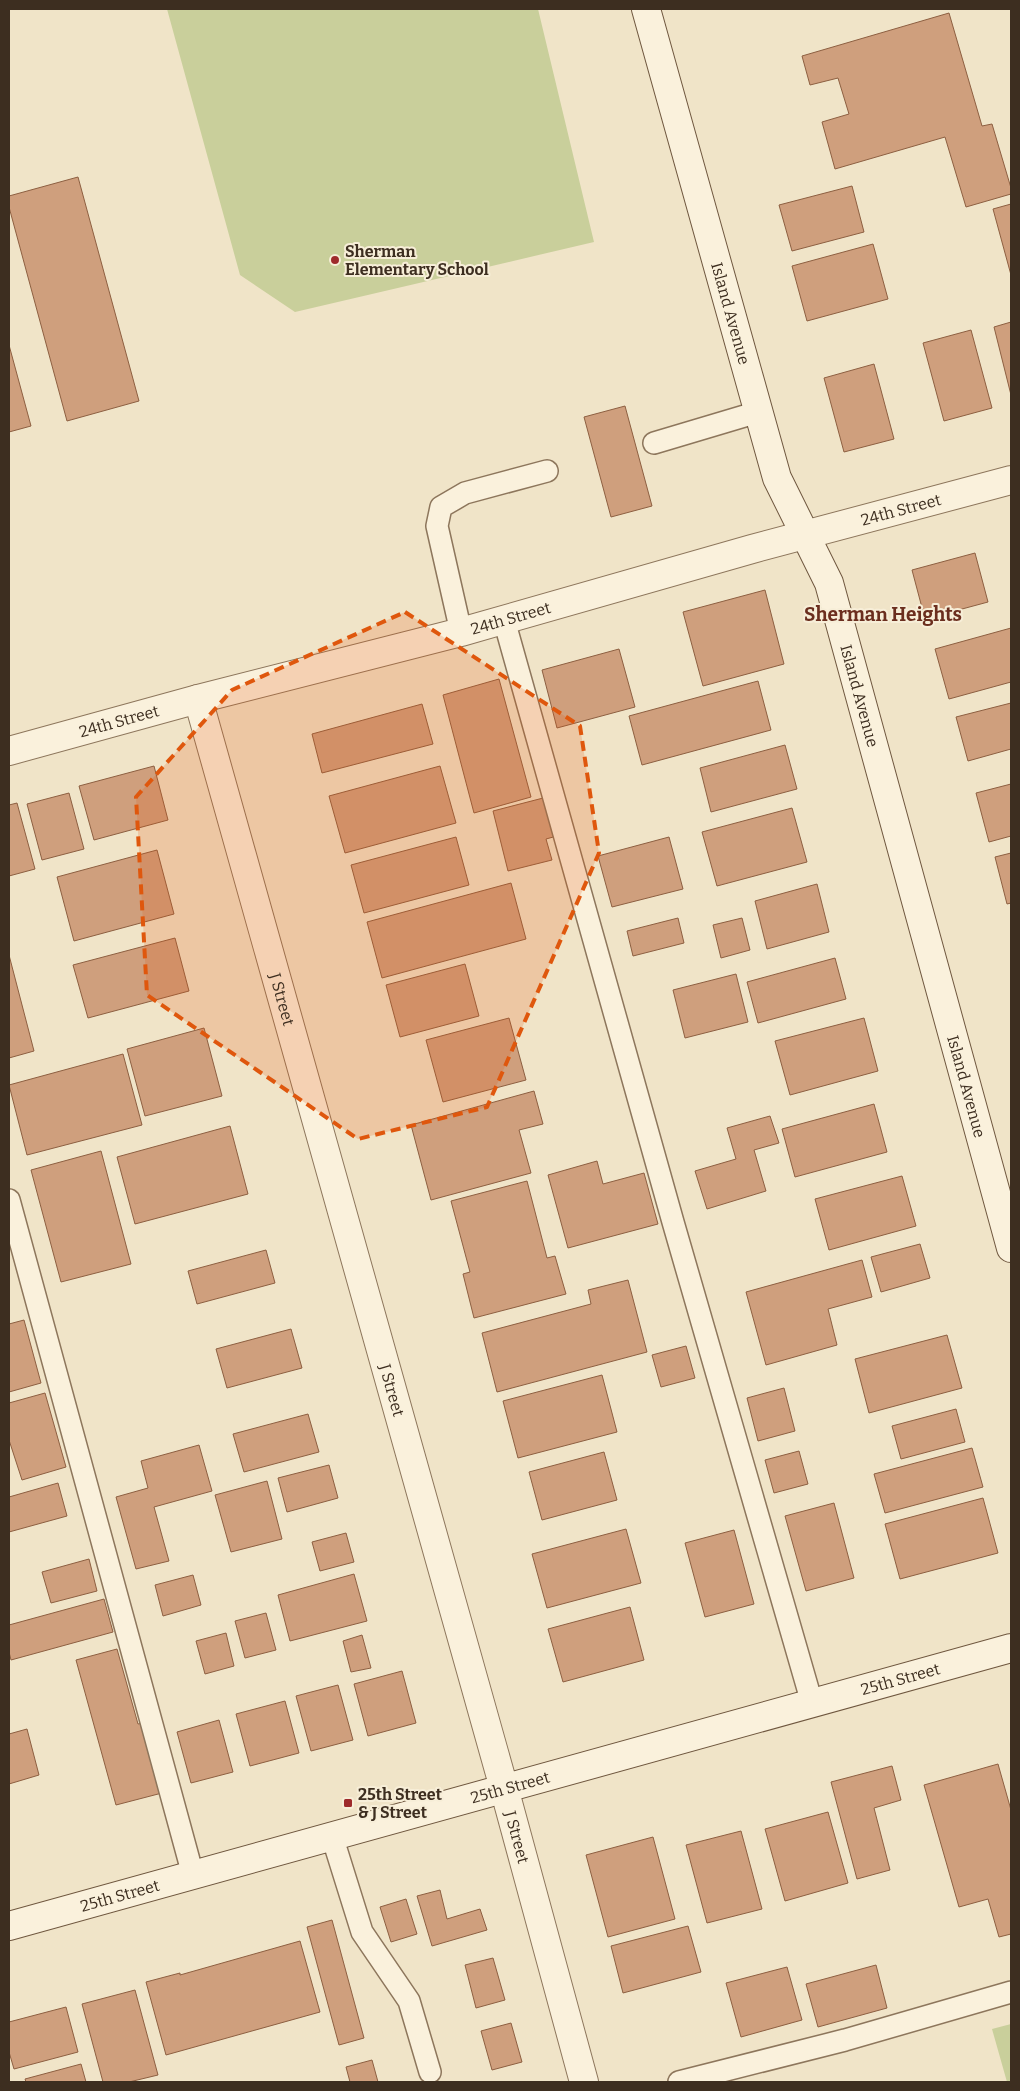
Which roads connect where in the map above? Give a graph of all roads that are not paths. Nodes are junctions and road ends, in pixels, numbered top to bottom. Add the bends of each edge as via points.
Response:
1 (646, 9) edge
2 (758, 412) junction
3 (654, 443) dead end
4 (547, 471) dead end
5 (1011, 480) edge
6 (804, 534) junction
7 (504, 620) junction
8 (461, 632) junction
9 (198, 699) junction
10 (9, 751) edge
11 (9, 1200) edge
12 (1011, 1248) edge
13 (1011, 1648) edge
14 (812, 1703) junction
15 (504, 1788) junction
16 (332, 1836) junction
17 (193, 1874) junction
18 (9, 1926) edge
19 (1011, 1992) edge
20 (430, 2072) dead end
21 (584, 2082) edge
22 (680, 2082) edge

1 - 2 street, Island Avenue
2 - 3 lane
2 - 6 street, Island Avenue via 777,478
4 - 8 lane via 465,493 441,507 437,526
5 - 6 street, 24th Street
6 - 7 street, 24th Street
6 - 12 street, Island Avenue via 829,584
7 - 8 street, 24th Street
7 - 14 lane
8 - 9 street, 24th Street
9 - 10 street, 24th Street
9 - 15 street, J Street
11 - 17 lane
13 - 14 street, 25th Street
14 - 15 street, 25th Street
15 - 16 street, 25th Street
15 - 21 street, J Street
16 - 17 street, 25th Street
16 - 20 lane via 362,1932 408,2000
17 - 18 street, 25th Street
19 - 22 lane via 845,2040

